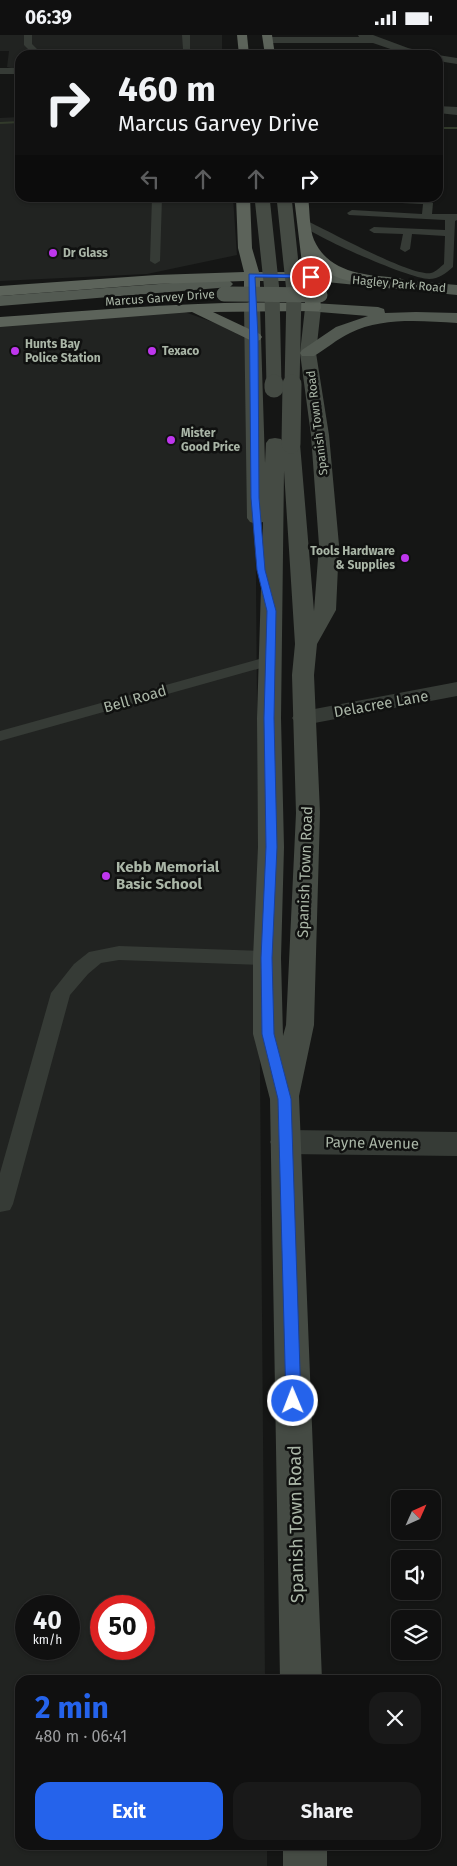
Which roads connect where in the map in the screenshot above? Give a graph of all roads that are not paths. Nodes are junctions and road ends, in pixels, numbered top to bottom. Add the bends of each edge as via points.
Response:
1 (28, 35) edge
2 (186, 35) edge
3 (242, 35) edge
4 (367, 37) edge
5 (268, 38) edge
6 (34, 50) edge
7 (185, 50) edge
8 (244, 50) edge
9 (403, 50) edge
10 (443, 58) edge
11 (457, 61) edge
12 (0, 71) edge
13 (15, 71) edge
14 (443, 110) edge
15 (457, 111) edge
16 (157, 202) edge
17 (243, 202) edge
18 (263, 202) edge
19 (285, 202) edge
20 (302, 202) edge
21 (425, 202) edge
22 (352, 213) dead end
23 (427, 216) junction
24 (456, 218) edge
25 (304, 223) junction
26 (374, 230) dead end
27 (408, 231) junction
28 (449, 233) junction
29 (306, 239) junction
30 (245, 248) junction
31 (405, 249) dead end
32 (155, 261) dead end
33 (252, 275) junction
34 (168, 279) junction
35 (399, 283) junction
36 (457, 290) edge
37 (0, 291) edge
38 (316, 291) junction
39 (457, 299) edge
40 (0, 301) edge
41 (252, 306) junction
42 (183, 308) junction
43 (457, 308) edge
44 (0, 310) edge
45 (432, 316) junction
46 (457, 319) edge
47 (0, 321) edge
48 (254, 337) junction
49 (308, 353) junction
50 (275, 405) dead end
51 (281, 437) junction
52 (271, 611) junction
53 (306, 644) junction
54 (270, 661) junction
55 (457, 689) edge
56 (304, 718) junction
57 (0, 736) edge
58 (266, 958) junction
59 (284, 1099) junction
60 (286, 1142) junction
61 (457, 1144) edge
62 (2, 1204) dead end
63 (300, 1675) edge
64 (305, 1850) edge
65 (305, 1866) edge

1 - 6 lane via 28,45
2 - 7 lane
3 - 8 highway
4 - 5 street
4 - 9 street
10 - 11 street
12 - 13 street
14 - 15 street
16 - 32 lane
17 - 30 highway, Spanish Town Road
18 - 50 main road, bridge via 272,291
19 - 51 main road, Spanish Town Road, bridge via 294,293
20 - 25 highway, Spanish Town Road
21 - 23 lane via 428,203
22 - 23 lane
23 - 24 lane
24 - 28 lane via 450,220
25 - 28 lane via 407,271 430,276 449,265
25 - 29 highway, Spanish Town Road
26 - 27 lane
27 - 28 lane
27 - 31 lane
29 - 35 highway via 313,255 327,269 350,277
29 - 38 highway, Spanish Town Road
30 - 33 highway, Spanish Town Road
30 - 34 highway via 239,259 218,271
33 - 34 highway, Marcus Garvey Drive
33 - 38 highway, Marcus Garvey Drive
33 - 41 highway, Spanish Town Road
34 - 37 highway, Marcus Garvey Drive
35 - 36 main road, Hagley Park Road
35 - 38 main road, Hagley Park Road
38 - 39 main road, Hagley Park Road
38 - 40 main road, Marcus Garvey Drive, bridge via 225,284
38 - 41 highway, Marcus Garvey Drive
38 - 43 main road, Hagley Park Road
38 - 44 main road, Marcus Garvey Drive, bridge via 224,294
38 - 45 main road, Hagley Park Road
38 - 49 main road, Spanish Town Road
41 - 42 highway, Marcus Garvey Drive
41 - 48 main road, Spanish Town Road
42 - 47 highway, Marcus Garvey Drive
42 - 48 highway via 213,316
45 - 46 main road, Hagley Park Road
45 - 49 main road via 360,323 346,328
48 - 52 main road, Spanish Town Road via 255,498 261,570
49 - 53 main road, Spanish Town Road via 320,435 329,545 325,610
51 - 52 main road, Spanish Town Road
51 - 53 main road, Spanish Town Road
52 - 54 main road, Spanish Town Road
53 - 56 main road, Spanish Town Road
54 - 57 lane, Bell Road
54 - 58 main road, Spanish Town Road via 271,847
55 - 56 street, Delacree Lane
56 - 59 main road, Spanish Town Road via 308,813 300,1025
58 - 59 main road, Spanish Town Road via 268,1034
58 - 62 lane via 119,953 96,957 82,969 61,993
59 - 60 main road, Spanish Town Road
60 - 61 street, Payne Avenue
60 - 63 main road, Spanish Town Road
64 - 65 main road

